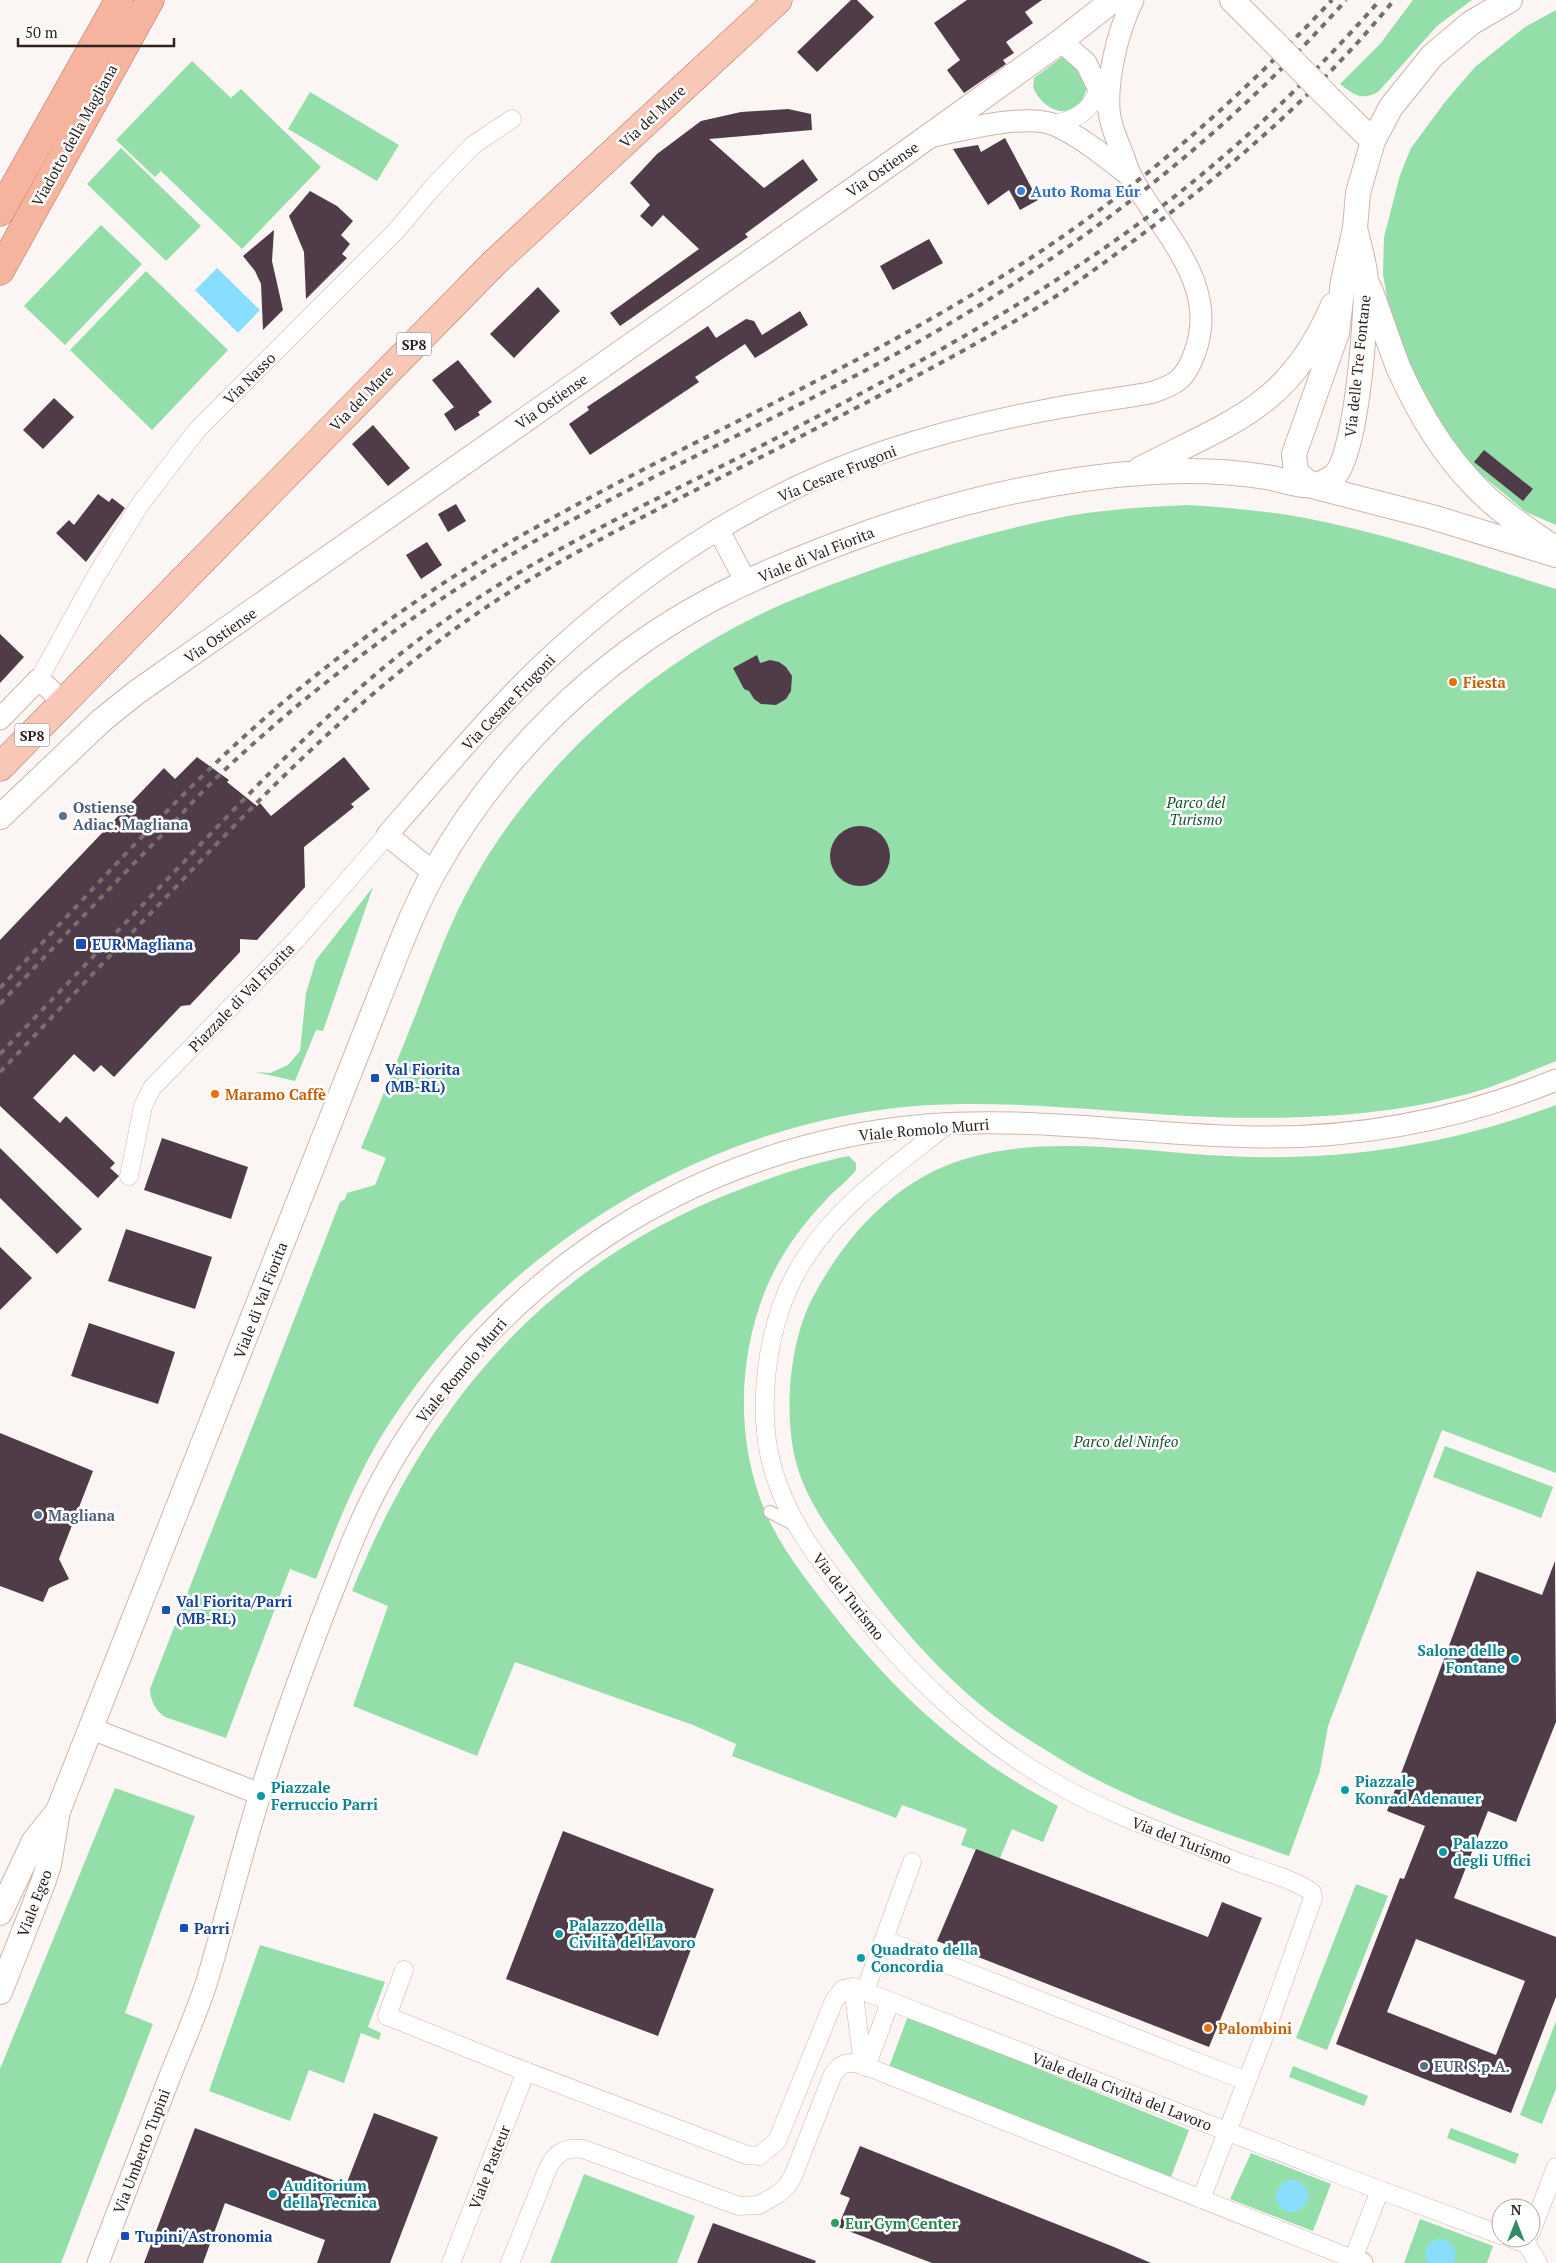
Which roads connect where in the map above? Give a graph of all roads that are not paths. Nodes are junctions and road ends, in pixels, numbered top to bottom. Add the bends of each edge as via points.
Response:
1 (119, 0) edge
2 (150, 0) edge
3 (778, 0) edge
4 (1113, 0) edge
5 (1133, 0) edge
6 (1232, 0) edge
7 (1510, 0) edge
8 (1061, 41) junction
9 (1098, 91) junction
10 (1109, 110) junction
11 (512, 119) dead end
12 (1053, 125) junction
13 (928, 137) junction
14 (1373, 141) junction
15 (1131, 177) junction
16 (0, 212) edge
17 (1355, 228) junction
18 (0, 271) edge
19 (1342, 281) junction
20 (1366, 281) junction
21 (1132, 474) junction
22 (1312, 486) junction
23 (718, 528) junction
24 (1556, 550) edge
25 (1556, 555) edge
26 (746, 582) junction
27 (39, 679) junction
28 (64, 703) junction
29 (0, 719) edge
30 (0, 768) edge
31 (0, 817) edge
32 (387, 835) junction
33 (434, 872) junction
34 (1556, 1080) edge
35 (948, 1124) junction
36 (129, 1176) dead end
37 (770, 1512) dead end
38 (799, 1527) junction
39 (92, 1729) junction
40 (260, 1794) junction
41 (58, 1811) junction
42 (912, 1862) dead end
43 (0, 1913) edge
44 (885, 1940) junction
45 (404, 1970) dead end
46 (859, 1989) junction
47 (0, 1992) edge
48 (890, 2002) junction
49 (864, 2066) junction
50 (526, 2071) junction
51 (1246, 2081) junction
52 (1227, 2131) junction
53 (1556, 2168) edge
54 (1380, 2190) junction
55 (1201, 2199) junction
56 (1541, 2207) edge
57 (1491, 2231) edge
58 (1533, 2248) edge
59 (1355, 2262) edge
60 (98, 2263) edge
61 (451, 2263) edge
62 (510, 2263) edge
63 (1538, 2263) edge

1 - 16 highway, Viadotto della Magliana
2 - 18 highway, Viadotto della Magliana
3 - 28 main road, Via del Mare / SP8 via 493,264
4 - 8 main road, Via Ostiense
5 - 10 street via 1120,34
6 - 14 main road, bridge
7 - 14 main road, Via delle Tre Fontane via 1471,23 1432,56 1391,107
8 - 9 street via 1086,63
8 - 13 main road, Via Ostiense
9 - 10 street
9 - 12 street via 1082,115
10 - 15 street
11 - 27 street, Via Nasso via 474,144 395,232 197,430 139,506
12 - 13 street via 1001,123
12 - 15 street via 1087,144
13 - 31 main road, Via Ostiense via 137,692 102,720
14 - 17 main road, Via delle Tre Fontane via 1358,193
15 - 23 street, Via Cesare Frugoni via 1185,259 1198,297 1201,327 1198,343 1187,370 1177,383 1150,393 988,423 886,451 785,493
17 - 19 main road, Via delle Tre Fontane
17 - 20 main road, Via delle Tre Fontane
19 - 21 main road via 1324,326 1307,355 1271,396 1237,420
19 - 22 main road, Via delle Tre Fontane via 1339,320 1332,351 1294,454 1296,472
20 - 22 main road, Via delle Tre Fontane via 1358,385 1348,447 1339,472
20 - 24 main road via 1400,371 1446,451 1488,499
21 - 22 main road, Viale di Val Fiorita via 1235,474
21 - 26 main road, Viale di Val Fiorita via 1052,483 939,510 852,538
22 - 25 main road via 1432,517
23 - 26 street
23 - 32 street, Via Cesare Frugoni via 617,600 561,647 485,725
26 - 33 main road, Viale di Val Fiorita via 650,636 570,700 500,776 470,815
27 - 28 street
27 - 29 street
28 - 30 main road, Via del Mare / SP8
32 - 33 street
32 - 36 street, Piazzale di Val Fiorita via 297,939 152,1088 143,1106
33 - 39 main road, Viale di Val Fiorita via 399,948
34 - 35 street, Viale Romolo Murri via 1464,1113 1374,1131 1316,1136 1192,1134 1011,1122
35 - 38 street, Via del Turismo via 859,1194 830,1224 805,1258 786,1294 770,1348 767,1432 779,1487
35 - 40 street, Viale Romolo Murri via 845,1136 791,1149 712,1178 619,1226 570,1259 504,1317 430,1404 378,1487 305,1662
37 - 38 street
38 - 51 street, Via del Turismo via 855,1606 906,1665 947,1706 992,1742 1048,1779 1093,1803 1308,1889 1313,1898
39 - 40 street
39 - 41 main road, Viale Egeo
40 - 60 street, Via Umberto Tupini via 206,1985
41 - 43 main road, Viale Egeo via 34,1841
41 - 47 main road, Viale Egeo via 43,1883
42 - 44 street
44 - 46 street
44 - 51 street
45 - 50 street via 387,2016
46 - 48 street, Viale della Civiltà del Lavoro
46 - 49 street
46 - 50 street via 844,1989 837,1997 780,2135 773,2146 759,2156 747,2155
48 - 49 street
48 - 52 street, Viale della Civiltà del Lavoro
49 - 55 street
49 - 62 street via 847,2062 836,2070 793,2176 778,2194 759,2205 738,2206 583,2149 564,2150 552,2160
50 - 61 street, Viale Pasteur
51 - 52 street
52 - 54 street, Viale della Civiltà del Lavoro
52 - 55 street
53 - 56 street
54 - 57 street, Viale della Civiltà del Lavoro
54 - 59 street
55 - 59 street
58 - 63 street

